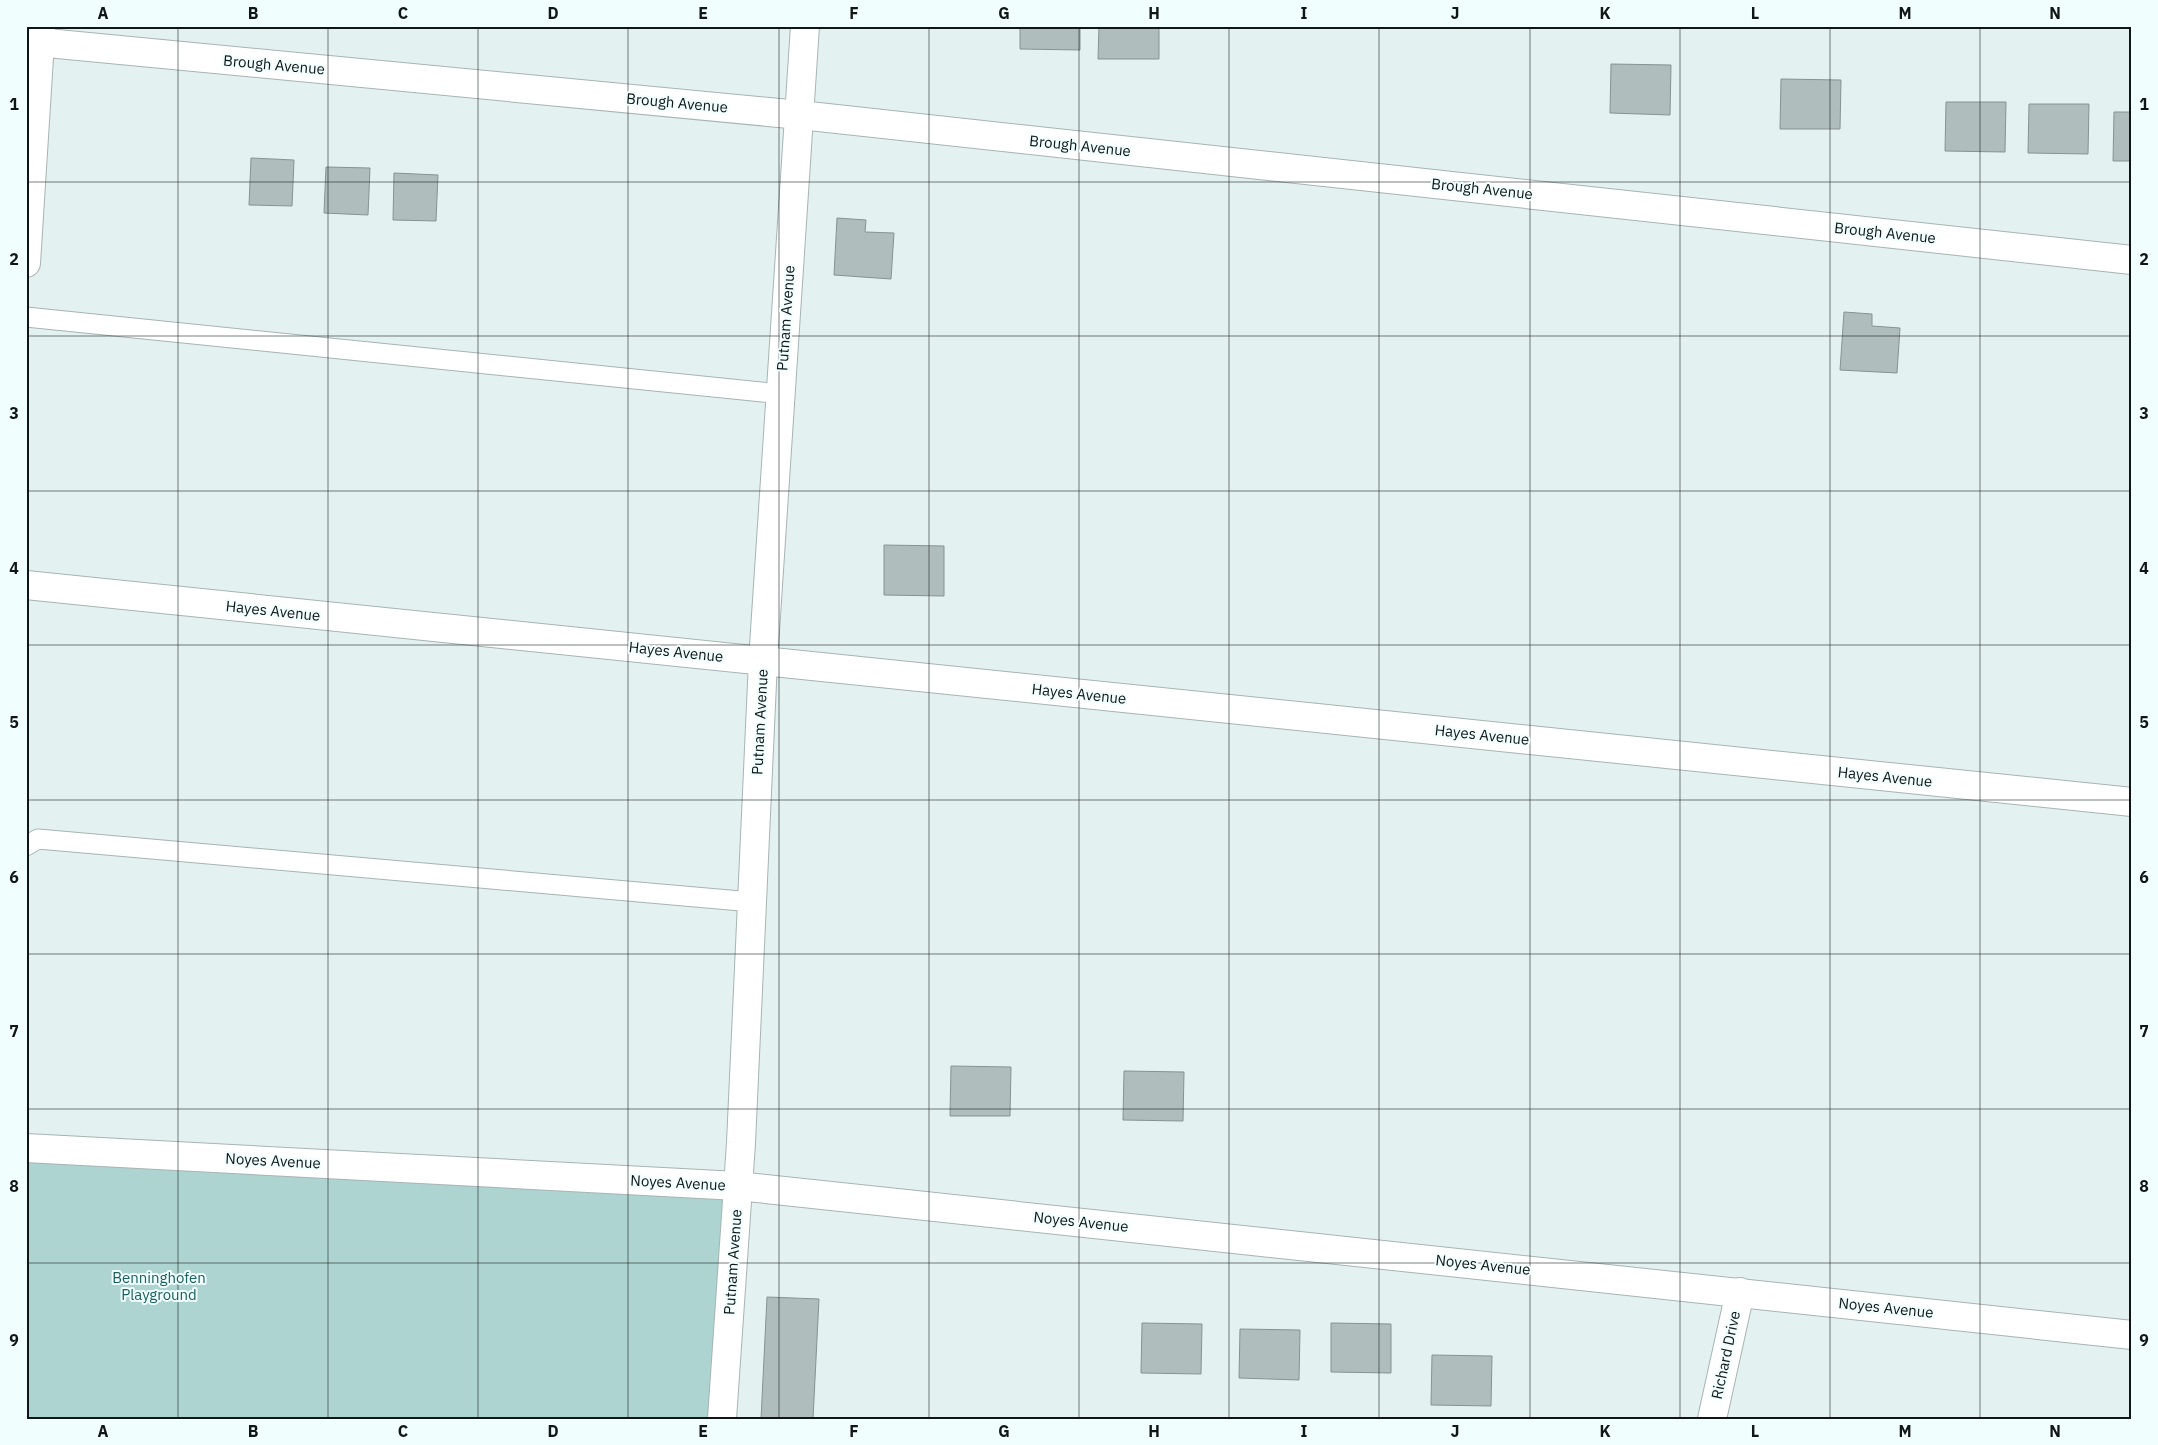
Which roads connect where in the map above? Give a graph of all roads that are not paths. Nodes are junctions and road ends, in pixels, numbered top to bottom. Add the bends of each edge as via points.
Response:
1 (805, 26) edge
2 (36, 37) edge
3 (800, 115) junction
4 (2132, 260) edge
5 (26, 263) edge
6 (26, 317) edge
7 (781, 394) junction
8 (26, 585) edge
9 (763, 661) junction
10 (2132, 802) edge
11 (26, 846) edge
12 (752, 902) junction
13 (26, 1148) edge
14 (738, 1186) junction
15 (1740, 1292) junction
16 (2132, 1335) edge
17 (722, 1419) edge
18 (1712, 1419) edge

1 - 3 street, Putnam Avenue
2 - 3 street, Brough Avenue
2 - 5 street
3 - 4 street, Brough Avenue
3 - 7 street, Putnam Avenue
6 - 7 lane
7 - 9 street, Putnam Avenue
8 - 9 street, Hayes Avenue
9 - 10 street, Hayes Avenue
9 - 12 street, Putnam Avenue
11 - 12 lane via 38,839
12 - 14 street, Putnam Avenue
13 - 14 street, Noyes Avenue
14 - 15 street, Noyes Avenue
14 - 17 street, Putnam Avenue
15 - 16 street, Noyes Avenue
15 - 18 street, Richard Drive

